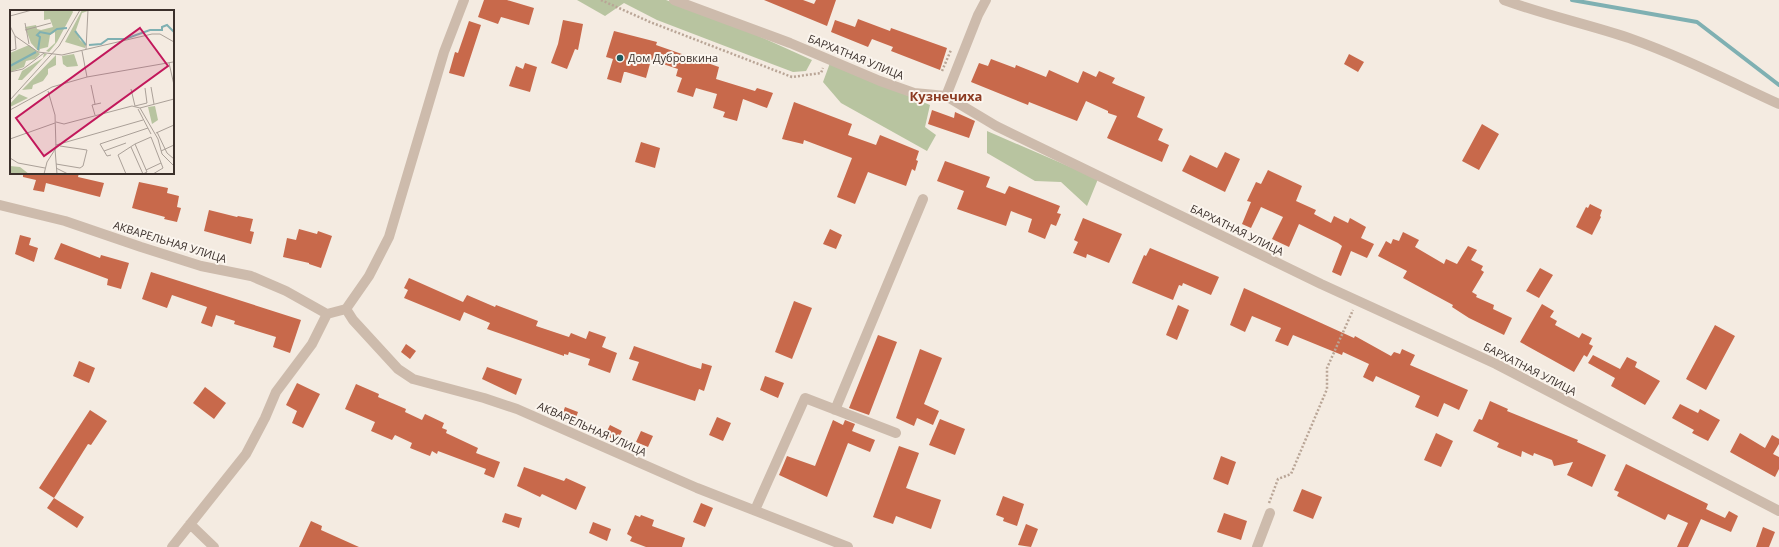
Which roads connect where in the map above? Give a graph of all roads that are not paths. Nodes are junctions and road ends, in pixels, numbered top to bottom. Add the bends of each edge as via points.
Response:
1 (464, 0) edge
2 (674, 0) edge
3 (986, 0) edge
4 (1504, 0) edge
5 (946, 96) junction
6 (1779, 104) edge
7 (923, 199) dead end
8 (0, 205) edge
9 (346, 309) junction
10 (327, 314) junction
11 (835, 410) junction
12 (896, 433) dead end
13 (755, 510) junction
14 (1779, 511) edge
15 (1270, 513) road end
16 (190, 524) junction
17 (172, 547) edge
18 (214, 547) edge
19 (848, 547) edge
20 (1257, 547) edge

1 - 9 street via 444,52 389,237 369,276
2 - 5 street, БАРХАТНАЯ УЛИЦА via 880,81 914,93
3 - 5 street
4 - 6 street via 1662,51
5 - 14 street, БАРХАТНАЯ УЛИЦА via 996,126 1357,301 1496,364
7 - 11 street
8 - 10 street, АКВАРЕЛЬНАЯ УЛИЦА via 65,221 201,266 252,276
9 - 10 street
9 - 13 street, АКВАРЕЛЬНАЯ УЛИЦА via 353,320 405,375 413,379 517,409 697,488
10 - 16 street via 312,344 276,392 246,454
11 - 12 street
11 - 13 street via 805,398
13 - 19 street, АКВАРЕЛЬНАЯ УЛИЦА
15 - 20 street
16 - 17 street
16 - 18 street

